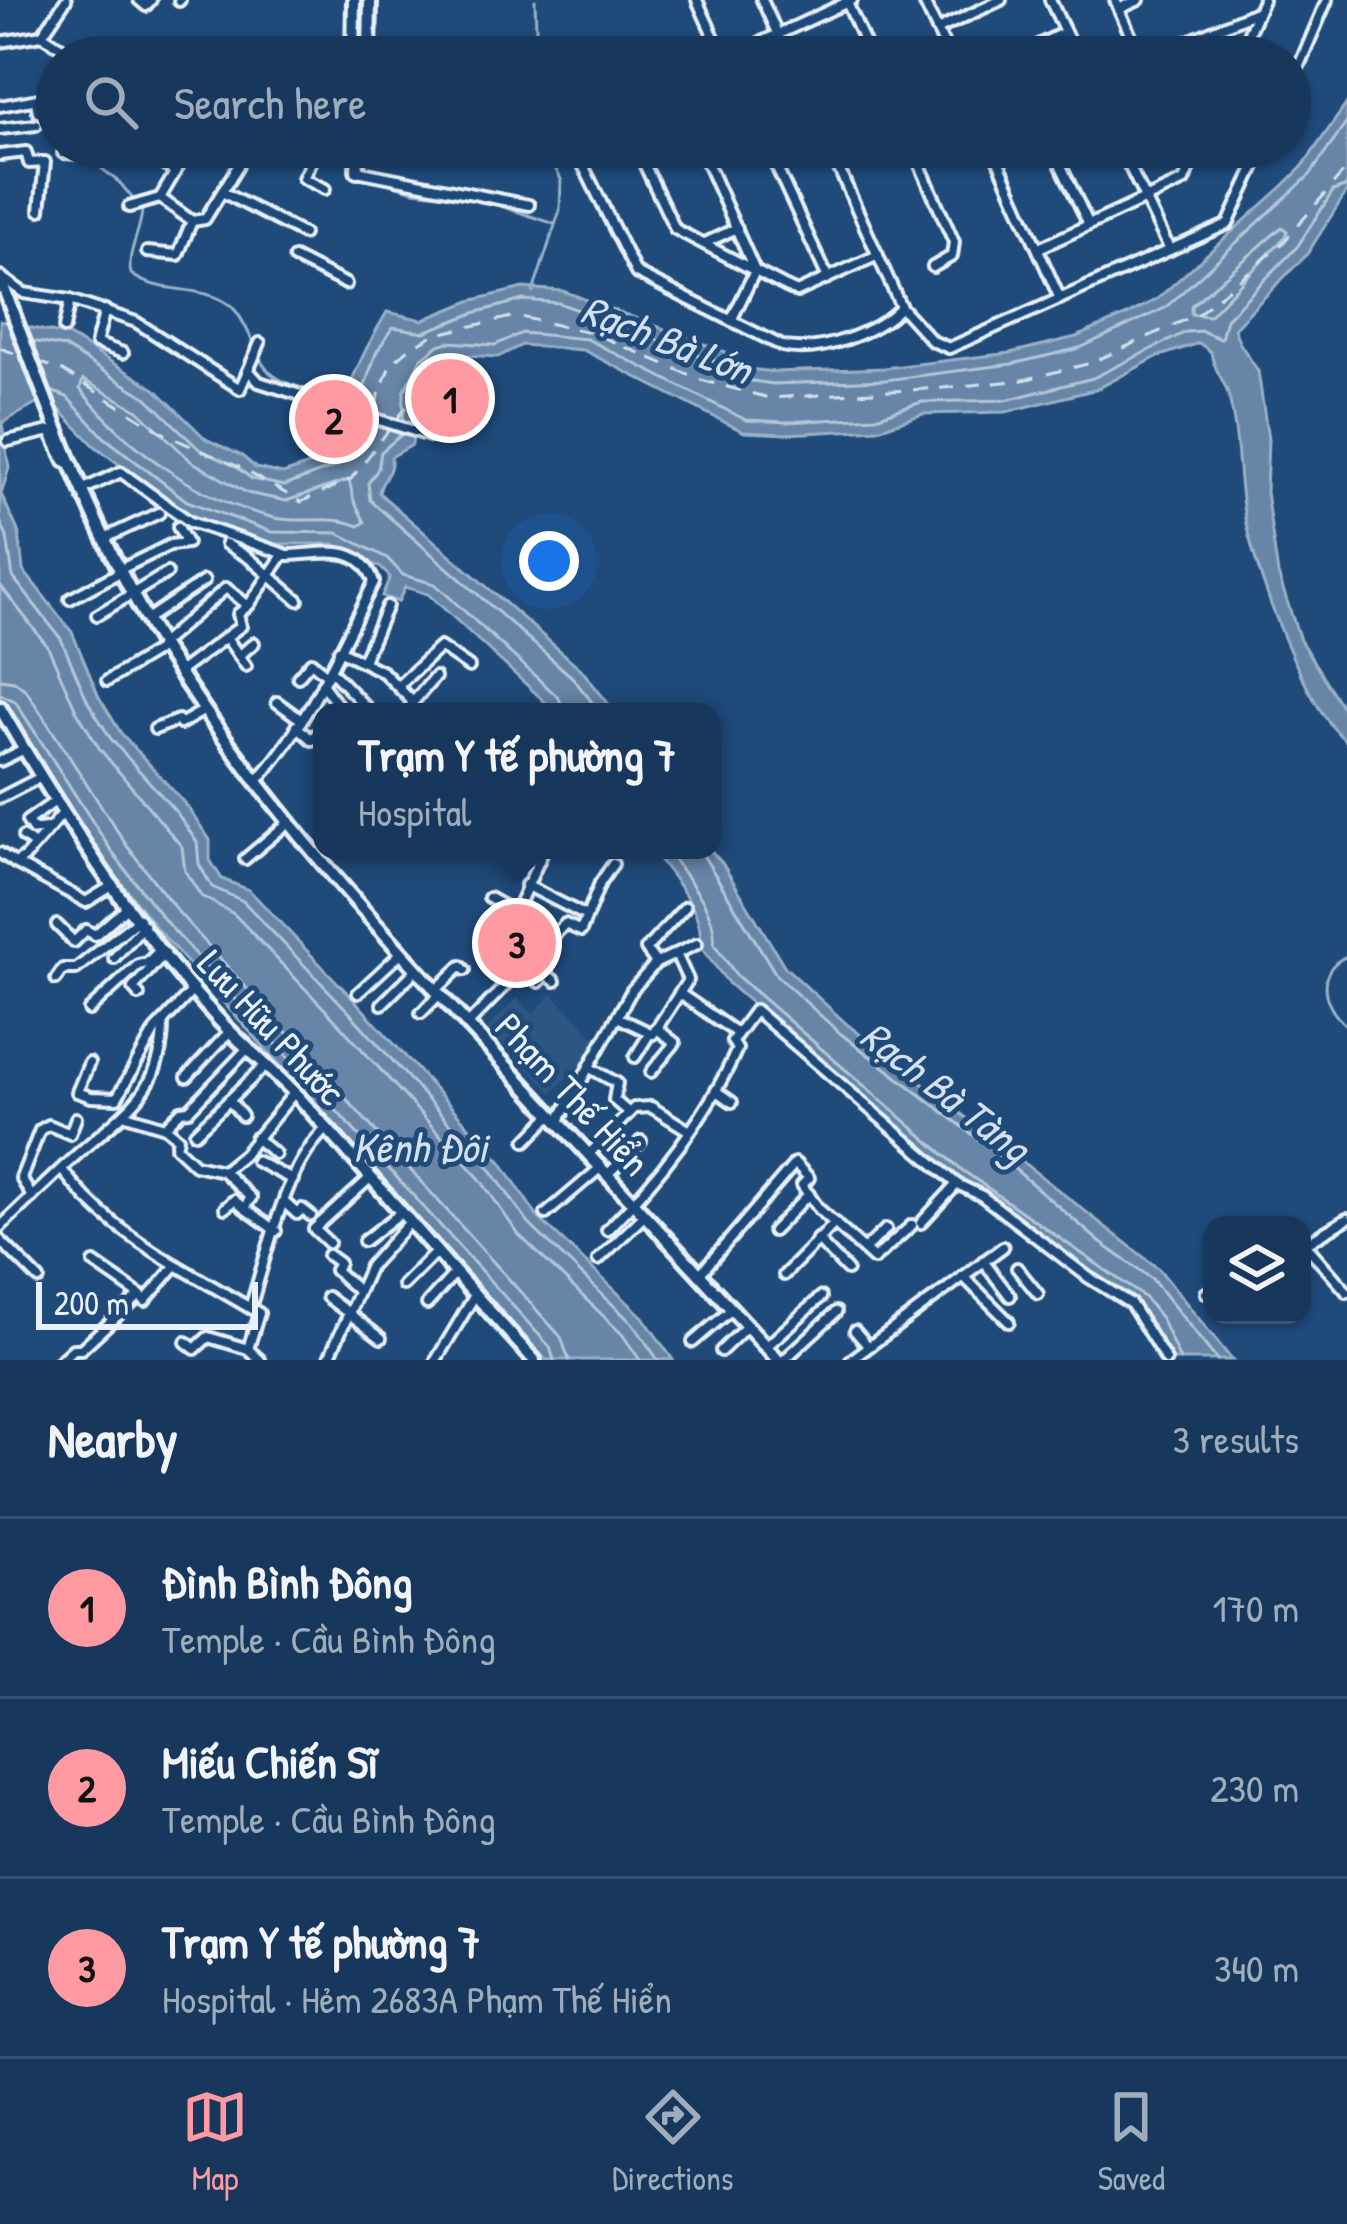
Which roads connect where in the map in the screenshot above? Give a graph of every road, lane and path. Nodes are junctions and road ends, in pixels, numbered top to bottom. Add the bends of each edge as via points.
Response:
1 (66, 0) edge
2 (139, 0) edge
3 (151, 0) edge
4 (354, 0) edge
5 (370, 0) edge
6 (697, 0) edge
7 (763, 0) edge
8 (923, 0) edge
9 (1000, 0) edge
10 (1050, 0) edge
11 (1139, 0) edge
12 (1263, 0) edge
13 (1328, 0) edge
14 (848, 1) edge
15 (1117, 4) edge
16 (1258, 11) junction
17 (937, 30) junction
18 (1065, 32) junction
19 (778, 34) junction
20 (42, 35) joint
21 (353, 36) edge
22 (369, 36) edge
23 (713, 36) edge
24 (773, 36) edge
25 (862, 36) edge
26 (940, 36) edge
27 (1057, 36) edge
28 (1067, 36) edge
29 (1131, 36) edge
30 (1200, 36) edge
31 (1247, 36) edge
32 (1311, 39) edge
33 (0, 42) edge
34 (36, 100) edge
35 (0, 106) edge
36 (36, 125) dead end
37 (0, 129) edge
38 (0, 154) edge
39 (36, 163) edge
40 (44, 168) edge
41 (170, 168) edge
42 (178, 168) edge
43 (237, 168) edge
44 (308, 168) edge
45 (357, 168) edge
46 (584, 168) edge
47 (645, 168) edge
48 (709, 168) edge
49 (777, 168) edge
50 (839, 168) edge
51 (921, 168) edge
52 (1002, 168) edge
53 (1062, 168) edge
54 (1130, 168) edge
55 (1188, 168) edge
56 (1254, 168) edge
57 (176, 172) junction
58 (357, 172) joint
59 (325, 189) dead end
60 (222, 192) junction
61 (160, 198) junction
62 (1144, 200) junction
63 (529, 205) dead end
64 (129, 206) dead end
65 (40, 210) dead end
66 (192, 221) junction
67 (1089, 225) junction
68 (736, 229) junction
69 (303, 234) dead end
70 (705, 244) junction
71 (1039, 248) junction
72 (1169, 250) junction
73 (147, 252) dead end
74 (878, 255) junction
75 (294, 258) dead end
76 (933, 267) dead end
77 (755, 271) junction
78 (0, 277) edge
79 (828, 278) junction
80 (346, 284) dead end
81 (1060, 299) junction
82 (70, 300) junction
83 (901, 307) junction
84 (105, 310) junction
85 (730, 320) junction
86 (886, 323) junction
87 (912, 323) junction
88 (64, 328) dead end
89 (260, 343) dead end
90 (123, 353) dead end
91 (248, 370) junction
92 (456, 432) dead end
93 (8, 440) dead end
94 (75, 467) junction
95 (83, 488) junction
96 (159, 513) dead end
97 (178, 527) dead end
98 (105, 538) junction
99 (226, 544) dead end
100 (287, 554) junction
101 (121, 570) junction
102 (167, 573) dead end
103 (269, 575) junction
104 (204, 580) dead end
105 (133, 594) junction
106 (70, 599) dead end
107 (298, 600) dead end
108 (246, 604) junction
109 (387, 606) dead end
110 (97, 615) dead end
111 (147, 620) junction
112 (226, 637) junction
113 (254, 644) dead end
114 (162, 645) junction
115 (339, 650) junction
116 (239, 656) junction
117 (363, 661) junction
118 (246, 666) dead end
119 (469, 667) dead end
120 (179, 671) junction
121 (298, 676) dead end
122 (326, 676) junction
123 (435, 677) dead end
124 (107, 681) dead end
125 (399, 685) junction
126 (413, 701) joint
127 (278, 702) dead end
128 (339, 703) edge
129 (360, 703) edge
130 (0, 708) edge
131 (205, 710) junction
132 (298, 722) junction
133 (4, 725) edge
134 (155, 729) dead end
135 (313, 738) edge
136 (25, 749) junction
137 (0, 761) edge
138 (42, 776) junction
139 (256, 782) junction
140 (0, 798) edge
141 (61, 806) junction
142 (288, 823) junction
143 (48, 827) junction
144 (23, 837) dead end
145 (34, 845) junction
146 (313, 852) edge
147 (0, 853) edge
148 (245, 859) dead end
149 (319, 859) edge
150 (539, 859) edge
151 (16, 863) junction
152 (613, 864) dead end
153 (113, 885) junction
154 (526, 885) junction
155 (489, 898) dead end
156 (129, 906) junction
157 (686, 907) dead end
158 (514, 912) junction
159 (586, 916) junction
160 (142, 922) junction
161 (57, 925) dead end
162 (697, 944) dead end
163 (164, 951) junction
164 (401, 953) junction
165 (677, 956) junction
166 (114, 958) dead end
167 (656, 963) junction
168 (525, 964) junction
169 (416, 970) junction
170 (465, 970) dead end
171 (56, 979) dead end
172 (556, 980) dead end
173 (507, 983) junction
174 (194, 989) junction
175 (358, 993) dead end
176 (437, 993) junction
177 (679, 993) junction
178 (139, 995) dead end
179 (382, 1004) dead end
180 (89, 1010) dead end
181 (421, 1013) dead end
182 (617, 1017) junction
183 (163, 1023) junction
184 (467, 1024) junction
185 (230, 1030) junction
186 (653, 1030) junction
187 (735, 1032) junction
188 (248, 1048) junction
189 (635, 1057) dead end
190 (89, 1064) dead end
191 (266, 1065) junction
192 (590, 1068) junction
193 (651, 1072) dead end
194 (187, 1077) dead end
195 (716, 1090) junction
196 (294, 1093) junction
197 (229, 1100) junction
198 (732, 1102) dead end
199 (629, 1113) junction
200 (126, 1114) junction
201 (242, 1116) dead end
202 (76, 1118) dead end
203 (555, 1119) junction
204 (165, 1127) junction
205 (326, 1129) junction
206 (688, 1130) junction
207 (195, 1133) dead end
208 (255, 1138) junction
209 (526, 1141) dead end
210 (640, 1142) dead end
211 (275, 1154) dead end
212 (589, 1154) junction
213 (256, 1161) dead end
214 (604, 1170) junction
215 (63, 1171) junction
216 (223, 1171) junction
217 (369, 1179) junction
218 (293, 1180) junction
219 (957, 1184) junction
220 (808, 1194) junction
221 (32, 1196) junction
222 (285, 1203) junction
223 (634, 1203) junction
224 (225, 1208) dead end
225 (244, 1208) junction
226 (546, 1214) dead end
227 (645, 1215) junction
228 (311, 1216) dead end
229 (404, 1219) junction
230 (1347, 1220) edge
231 (835, 1223) junction
232 (0, 1227) edge
233 (886, 1229) dead end
234 (275, 1231) junction
235 (607, 1231) dead end
236 (772, 1232) dead end
237 (817, 1239) junction
238 (0, 1240) edge
239 (1311, 1240) edge
240 (364, 1241) dead end
241 (329, 1243) dead end
242 (1004, 1247) dead end
243 (865, 1250) junction
244 (435, 1253) junction
245 (1311, 1253) edge
246 (328, 1255) dead end
247 (598, 1260) dead end
248 (983, 1261) junction
249 (94, 1263) dead end
250 (176, 1265) junction
251 (1017, 1268) dead end
252 (847, 1270) dead end
253 (454, 1274) junction
254 (700, 1274) junction
255 (784, 1275) dead end
256 (963, 1276) junction
257 (39, 1279) dead end
258 (999, 1281) junction
259 (403, 1285) dead end
260 (1346, 1290) edge
261 (358, 1291) junction
262 (1038, 1294) dead end
263 (140, 1295) junction
264 (475, 1295) junction
265 (983, 1295) junction
266 (1010, 1296) dead end
267 (327, 1297) dead end
268 (821, 1297) dead end
269 (427, 1304) dead end
270 (250, 1308) junction
271 (732, 1310) junction
272 (349, 1311) junction
273 (836, 1312) dead end
274 (1009, 1322) dead end
275 (747, 1326) junction
276 (855, 1330) dead end
277 (380, 1338) dead end
278 (187, 1342) dead end
279 (694, 1342) dead end
280 (868, 1346) junction
281 (766, 1347) junction
282 (248, 1349) junction
283 (721, 1351) dead end
284 (61, 1360) edge
285 (260, 1360) edge
286 (328, 1360) edge
287 (436, 1360) edge
288 (534, 1360) edge
289 (781, 1360) edge
290 (851, 1360) edge
291 (1166, 1360) edge

1 - 20 street
2 - 3 street
4 - 21 main road
5 - 22 main road
6 - 23 street
7 - 19 street
8 - 17 street
9 - 17 street
10 - 18 street
11 - 15 street
12 - 16 street
13 - 32 street
14 - 19 street
14 - 25 street
15 - 29 street
16 - 30 street
16 - 31 street
17 - 26 street
18 - 27 street
18 - 28 street
19 - 24 street
20 - 33 street
34 - 35 street
36 - 37 street
38 - 39 street via 26,152
40 - 65 street
41 - 57 street
42 - 57 street
43 - 60 street
44 - 59 street via 303,178
45 - 58 main road
46 - 85 street via 636,273
47 - 70 street via 675,229
48 - 68 street
49 - 79 street
50 - 74 street
51 - 76 street via 954,242 952,256
52 - 71 street
53 - 67 street
54 - 62 street
55 - 62 street via 1184,181
56 - 72 street via 1228,224
57 - 61 street
58 - 63 street
60 - 66 street via 205,219
60 - 69 street
61 - 64 street
61 - 66 street
62 - 67 street
62 - 72 street
66 - 73 street via 178,255
67 - 71 street
68 - 70 street
68 - 77 street
70 - 77 street
71 - 81 street
72 - 81 street
74 - 79 street
74 - 83 street
75 - 80 street
77 - 79 street via 796,292
77 - 85 street
78 - 82 street via 14,290
78 - 94 main road, Phạm Thế Hiển
81 - 87 street via 949,348
82 - 84 street
82 - 88 street
83 - 86 street
83 - 87 street
84 - 90 street via 96,343
84 - 91 street via 163,337 238,388
85 - 86 street via 796,350
86 - 87 street
89 - 91 street
91 - 92 street via 259,382 430,436
93 - 94 street via 50,431
94 - 95 main road, Phạm Thế Hiển
95 - 98 main road, Phạm Thế Hiển
95 - 100 street via 121,472 196,525
96 - 98 street
97 - 101 street via 187,543
98 - 101 main road, Phạm Thế Hiển
99 - 103 street
100 - 103 street
100 - 115 street via 346,552 374,576
101 - 105 main road, Phạm Thế Hiển
101 - 106 street
102 - 105 street
103 - 107 street
103 - 108 street
104 - 111 street
105 - 110 street
105 - 111 main road, Phạm Thế Hiển
108 - 112 street via 241,626
108 - 114 street via 226,588
109 - 117 street
111 - 114 main road, Phạm Thế Hiển
112 - 116 street
112 - 120 street
113 - 116 street
114 - 120 main road, Phạm Thế Hiển
114 - 124 street
115 - 117 street
115 - 122 street
116 - 118 street
117 - 125 street
119 - 125 street via 440,647
120 - 131 main road, Phạm Thế Hiển
121 - 122 street via 311,662
122 - 128 street
122 - 129 street
122 - 132 street
123 - 126 street
125 - 126 street
127 - 132 street
130 - 133 main road, Lưu Hữu Phước
131 - 134 street
131 - 139 main road, Phạm Thế Hiển
132 - 135 street
132 - 139 street
133 - 136 main road, Lưu Hữu Phước
136 - 137 street
136 - 138 main road, Lưu Hữu Phước
138 - 140 street
138 - 141 main road, Lưu Hữu Phước
139 - 142 main road, Phạm Thế Hiển
141 - 143 street
141 - 143 street via 27,821 34,830
141 - 153 main road, Lưu Hữu Phước
142 - 146 main road, Phạm Thế Hiển
142 - 148 street
143 - 145 street
144 - 145 street
145 - 151 street
147 - 151 street
149 - 164 main road, Phạm Thế Hiển
150 - 154 street
151 - 153 street via 86,902
152 - 159 street
153 - 156 main road, Lưu Hữu Phước
154 - 158 street
154 - 159 street
155 - 158 street
156 - 160 main road, Lưu Hữu Phước
156 - 161 street via 74,942
157 - 167 street via 646,949
158 - 173 street via 498,950
159 - 168 street via 581,931 565,923
160 - 163 main road, Lưu Hữu Phước
160 - 166 street
160 - 171 street
162 - 165 street
163 - 174 main road, Lưu Hữu Phước
163 - 178 street via 133,988
163 - 180 street
164 - 169 main road, Phạm Thế Hiển
164 - 175 street
165 - 167 street
165 - 177 street via 688,980
167 - 182 street
168 - 172 street via 539,982 544,975
168 - 173 street
169 - 176 main road, Phạm Thế Hiển
169 - 179 street
170 - 176 street
173 - 184 street
174 - 183 street
174 - 185 main road, Lưu Hữu Phước
176 - 181 street
176 - 184 main road, Phạm Thế Hiển
177 - 186 street
177 - 187 street
182 - 186 street
182 - 192 street
183 - 190 street via 117,1098 76,1091
183 - 200 street via 163,1054
184 - 203 main road, Phạm Thế Hiển
185 - 188 main road, Lưu Hữu Phước
185 - 194 street
186 - 189 street
186 - 193 street via 674,1043
187 - 195 street via 736,1049
187 - 219 street via 755,1010
188 - 191 main road, Lưu Hữu Phước
188 - 204 street
191 - 196 main road, Lưu Hữu Phước
191 - 197 street
192 - 199 street via 616,1083 614,1100
192 - 203 street
195 - 198 street
195 - 206 street
196 - 205 main road, Lưu Hữu Phước
196 - 208 street
197 - 201 street
197 - 207 street
199 - 206 street via 651,1107
199 - 212 street
200 - 204 street
200 - 215 street
202 - 221 street via 70,1134 49,1125 40,1130 20,1178
203 - 209 street
203 - 212 main road, Phạm Thế Hiển
204 - 216 street via 195,1165
205 - 217 main road, Lưu Hữu Phước
205 - 218 street via 307,1146
206 - 223 street
208 - 211 street
208 - 216 street
210 - 214 street
212 - 214 main road, Phạm Thế Hiển
213 - 218 street
214 - 223 main road, Phạm Thế Hiển
214 - 226 street
215 - 221 street
215 - 250 street via 82,1198
216 - 225 street via 251,1198
217 - 229 main road, Lưu Hữu Phước
217 - 241 street via 314,1228
218 - 222 street
219 - 243 street via 877,1260
219 - 291 street via 1131,1304
220 - 231 street
220 - 236 street
220 - 254 street via 802,1185 809,1178 795,1163
221 - 232 street
222 - 228 street
222 - 234 street
223 - 227 main road, Phạm Thế Hiển
223 - 235 street
224 - 225 street via 234,1199
225 - 234 street
227 - 247 street
227 - 254 main road, Phạm Thế Hiển
229 - 240 street
229 - 244 main road, Lưu Hữu Phước
229 - 261 street
230 - 239 street
231 - 237 street
231 - 243 street
233 - 243 street
234 - 270 street
237 - 252 street
237 - 255 street
238 - 257 street
242 - 248 street
244 - 253 main road, Lưu Hữu Phước
244 - 259 street
245 - 260 street
246 - 261 street
248 - 256 street
248 - 258 street
249 - 263 street
250 - 263 street via 146,1300
250 - 270 street
251 - 262 street
253 - 264 main road, Lưu Hữu Phước
253 - 269 street
254 - 271 main road, Phạm Thế Hiển
256 - 265 street
256 - 280 street
258 - 265 street
258 - 266 street
261 - 272 street
263 - 284 street
264 - 287 street
264 - 288 main road, Lưu Hữu Phước
265 - 274 street
267 - 272 street
268 - 281 street
270 - 282 street via 259,1313
271 - 275 main road, Phạm Thế Hiển
271 - 279 street
272 - 277 street
272 - 286 street
273 - 289 street
275 - 281 main road, Phạm Thế Hiển
275 - 283 street
276 - 280 street
278 - 282 street via 195,1349 208,1337
280 - 290 street
281 - 289 main road, Phạm Thế Hiển
282 - 285 street

